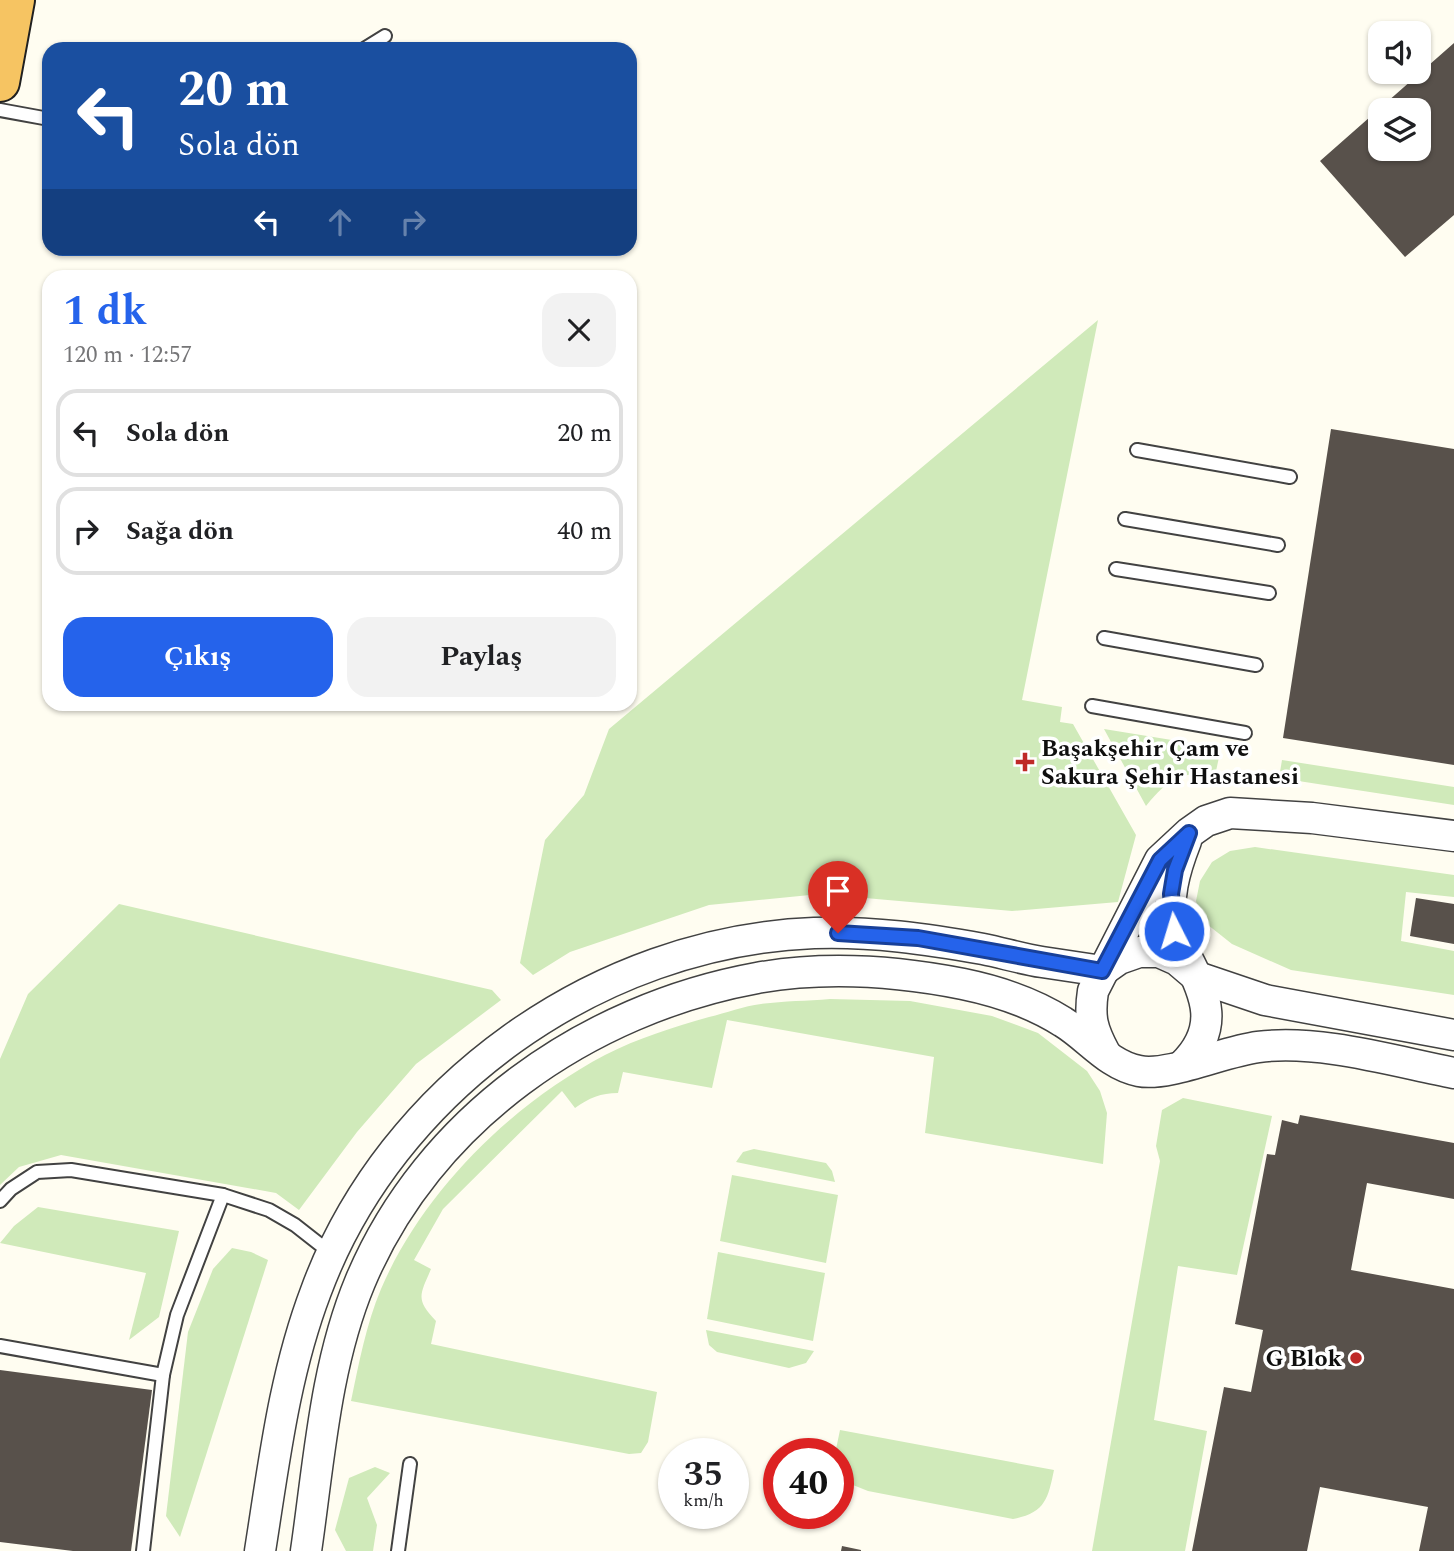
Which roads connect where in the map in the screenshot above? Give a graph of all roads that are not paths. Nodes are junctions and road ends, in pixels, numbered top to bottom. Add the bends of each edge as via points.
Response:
1 (15, 0) edge
2 (385, 36) dead end
3 (375, 42) edge
4 (0, 82) edge
5 (0, 110) edge
6 (42, 118) edge
7 (1137, 450) dead end
8 (1290, 477) dead end
9 (1125, 519) dead end
10 (1278, 545) dead end
11 (1116, 569) dead end
12 (1269, 593) dead end
13 (1104, 638) dead end
14 (1256, 665) dead end
15 (1092, 706) dead end
16 (1245, 733) dead end
17 (1189, 833) junction
18 (1454, 836) edge
19 (1102, 971) junction
20 (1197, 977) junction
21 (1454, 1035) edge
22 (1107, 1056) junction
23 (1183, 1065) junction
24 (1454, 1073) edge
25 (223, 1195) junction
26 (0, 1201) edge
27 (332, 1254) junction
28 (0, 1346) edge
29 (163, 1375) junction
30 (410, 1464) dead end
31 (143, 1551) edge
32 (260, 1551) edge
33 (306, 1551) edge
34 (398, 1551) edge

1 - 4 highway
2 - 3 lane
5 - 6 lane
7 - 8 lane
9 - 10 lane
11 - 12 lane
13 - 14 lane
15 - 16 lane
17 - 18 street via 1230,813
17 - 19 street via 1160,860
17 - 20 street via 1171,894 1174,931
19 - 20 street via 1139,952 1159,952
19 - 22 street via 1090,1012 1094,1033
19 - 27 street via 936,941 861,933 779,936 640,969 517,1035 458,1082 384,1162
20 - 21 street via 1293,1007
20 - 23 street via 1205,999 1205,1035
22 - 23 street via 1140,1072
22 - 33 street via 1061,1020 1016,999 901,975 845,973 758,978 702,991 652,1007 556,1054 447,1146 386,1230 347,1320 330,1389
23 - 24 street via 1259,1046 1313,1046
25 - 26 lane via 71,1170 37,1172
25 - 27 lane via 269,1210
25 - 29 lane via 177,1315
27 - 32 street via 300,1333 284,1395
28 - 29 lane
29 - 31 lane
30 - 34 lane

